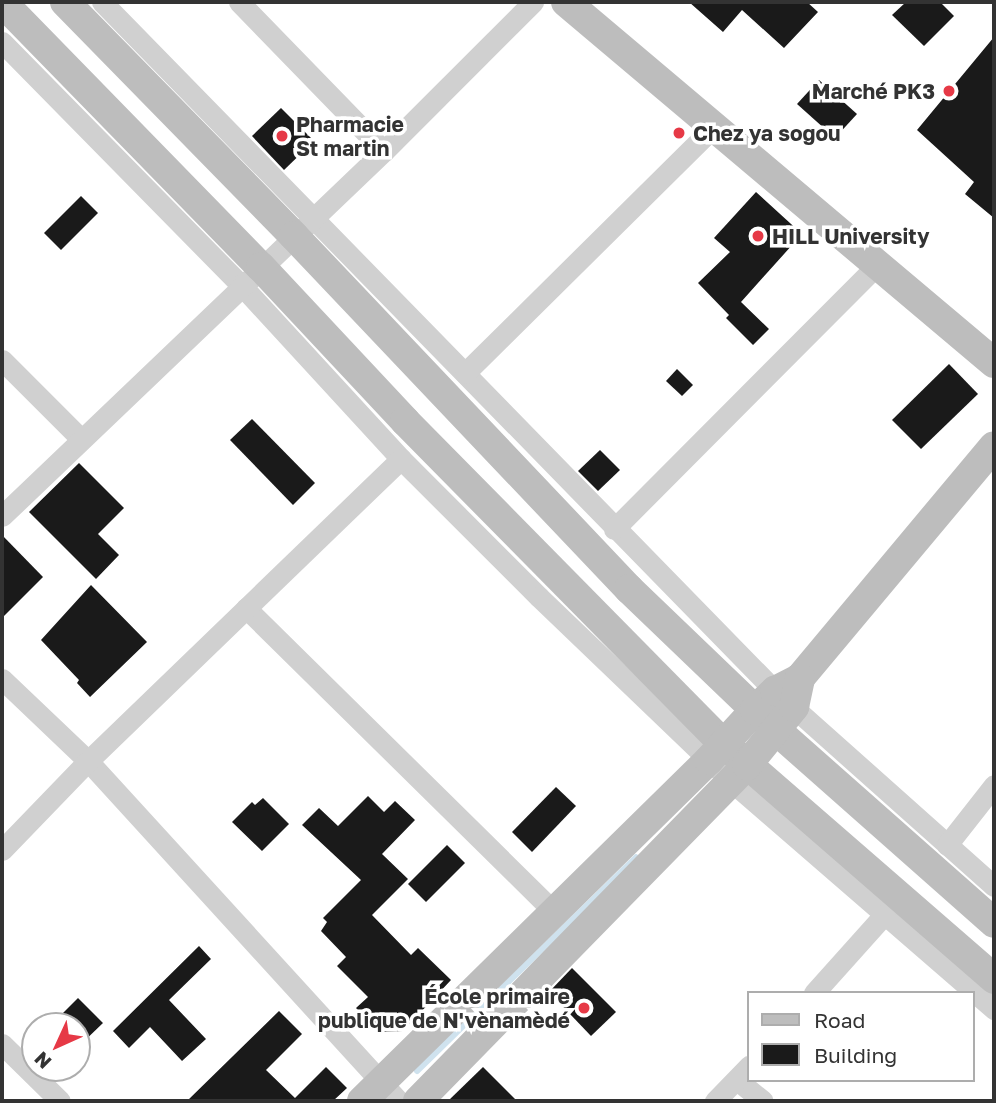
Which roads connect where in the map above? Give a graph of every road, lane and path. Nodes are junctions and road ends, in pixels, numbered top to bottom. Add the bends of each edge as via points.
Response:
1 (2, 2) edge
2 (65, 2) edge
3 (102, 2) edge
4 (239, 2) edge
5 (533, 2) edge
6 (566, 2) edge
7 (2, 42) edge
8 (714, 127) junction
9 (384, 151) junction
10 (304, 228) junction
11 (878, 264) junction
12 (251, 276) junction
13 (2, 360) edge
14 (994, 363) edge
15 (465, 373) junction
16 (81, 439) junction
17 (994, 446) edge
18 (401, 459) junction
19 (2, 516) edge
20 (614, 529) junction
21 (246, 608) junction
22 (2, 679) edge
23 (780, 703) junction
24 (716, 752) junction
25 (88, 761) junction
26 (739, 774) junction
27 (994, 785) edge
28 (947, 845) junction
29 (2, 850) edge
30 (994, 886) edge
31 (555, 913) junction
32 (884, 915) junction
33 (994, 923) edge
34 (994, 979) edge
35 (816, 991) edge
36 (973, 991) edge
37 (975, 993) edge
38 (994, 1009) edge
39 (2, 1044) edge
40 (743, 1073) edge
41 (749, 1082) edge
42 (380, 1095) edge
43 (60, 1101) edge
44 (418, 1101) edge
45 (715, 1101) edge
46 (763, 1101) edge

1 - 12 street
2 - 10 street
3 - 10 street
4 - 9 street
5 - 9 street
6 - 8 street
7 - 12 street
8 - 11 street
8 - 15 street
9 - 10 street
10 - 12 street
10 - 15 street
10 - 23 street via 629,589
11 - 14 street
11 - 20 street
12 - 16 street
12 - 18 street
12 - 24 street via 405,421
13 - 16 street
15 - 20 street
16 - 19 street
17 - 23 street
18 - 21 street
18 - 24 street
20 - 23 street
21 - 25 street
21 - 31 street
22 - 25 street
23 - 24 street
23 - 26 street
23 - 28 street
23 - 33 street
24 - 26 street
24 - 31 street
25 - 29 street
25 - 42 street
26 - 32 street
26 - 34 street
26 - 44 street
27 - 28 street
28 - 30 street
31 - 42 street
32 - 35 street
32 - 36 street
37 - 38 street
39 - 43 street
40 - 45 street
41 - 46 street

